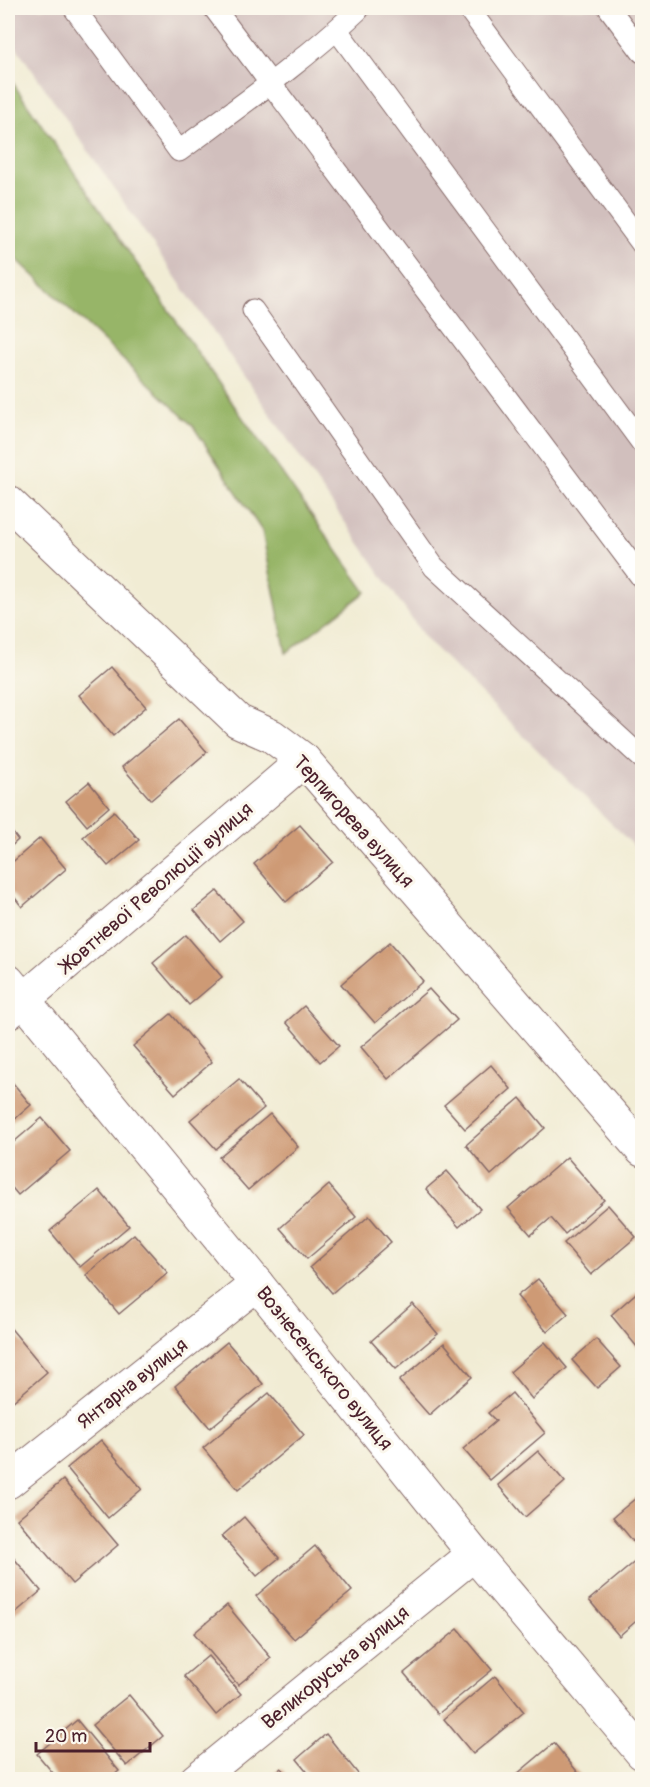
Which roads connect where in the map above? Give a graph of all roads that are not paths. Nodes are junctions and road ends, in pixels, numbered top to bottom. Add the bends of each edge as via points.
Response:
1 (74, 8) edge
2 (214, 8) edge
3 (356, 8) edge
4 (468, 8) edge
5 (609, 8) edge
6 (337, 30) junction
7 (642, 52) edge
8 (270, 84) junction
9 (642, 244) edge
10 (253, 310) dead end
11 (642, 443) edge
12 (8, 502) edge
13 (642, 578) edge
14 (642, 758) edge
15 (304, 760) junction
16 (13, 998) edge
17 (642, 1150) edge
18 (257, 1284) junction
19 (8, 1482) edge
20 (474, 1554) junction
21 (642, 1753) edge
22 (196, 1779) edge

1 - 8 lane via 179,151
2 - 8 lane
3 - 6 lane
4 - 9 lane
5 - 7 lane
6 - 8 lane
6 - 11 lane
8 - 13 lane
10 - 14 lane via 434,567
12 - 15 street, Терпигорева вулиця via 238,721 272,736
15 - 16 street, Жовтневої Революції вулиця
15 - 17 street, Терпигорева вулиця
16 - 18 street, Вознесенського вулиця
18 - 19 street, Янтарна вулиця
18 - 20 street, Вознесенського вулиця
20 - 21 street, Вознесенського вулиця
20 - 22 street, Великоруська вулиця

